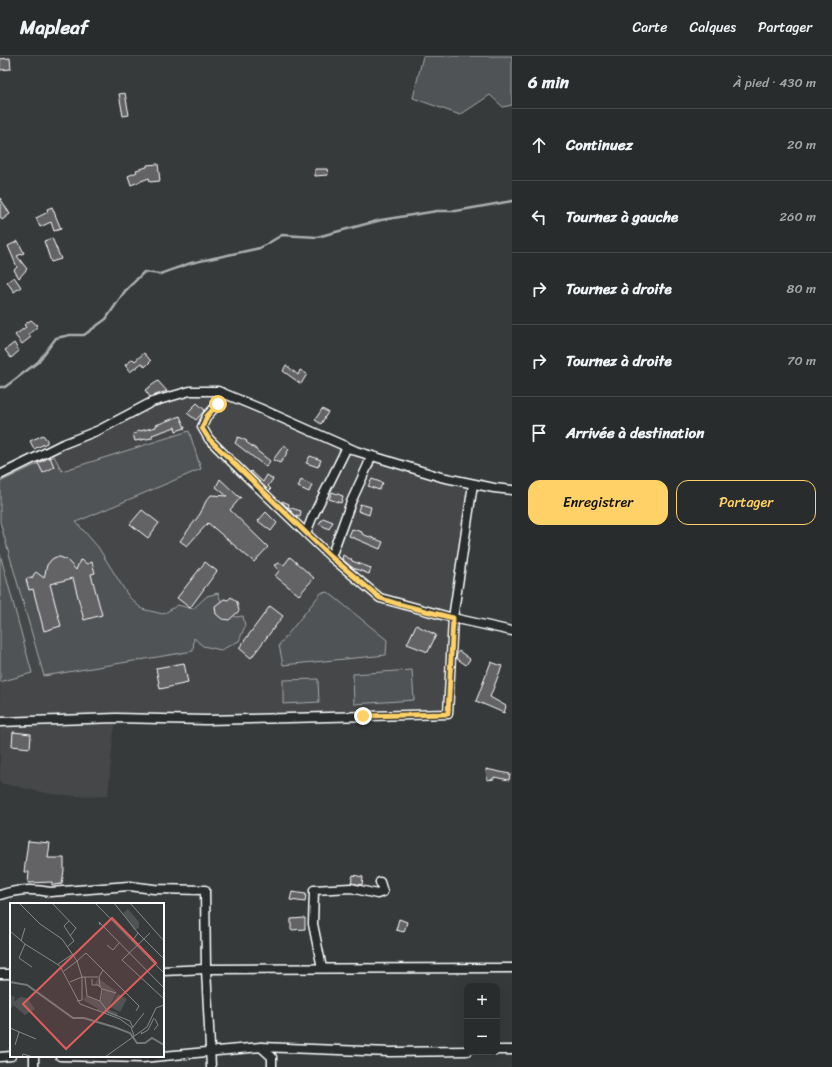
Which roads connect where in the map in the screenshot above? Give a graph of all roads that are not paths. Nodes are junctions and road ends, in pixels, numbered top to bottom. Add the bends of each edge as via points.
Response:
1 (224, 393) junction
2 (347, 447) junction
3 (371, 456) junction
4 (0, 475) edge
5 (473, 484) junction
6 (512, 490) edge
7 (306, 534) junction
8 (331, 557) junction
9 (453, 618) junction
10 (512, 631) edge
11 (0, 722) edge
12 (380, 882) dead end
13 (0, 895) edge
14 (322, 968) junction
15 (512, 968) edge
16 (206, 969) junction
17 (164, 971) edge
18 (261, 1047) junction
19 (500, 1050) edge
20 (512, 1050) edge
21 (464, 1051) edge
22 (210, 1052) junction
23 (164, 1056) edge
24 (101, 1057) edge
25 (153, 1057) edge
26 (211, 1067) edge
27 (272, 1067) edge

1 - 2 street
1 - 4 street via 190,391 152,402 99,430 61,445
1 - 7 street via 207,416 202,428 209,439
2 - 3 street
2 - 7 street
3 - 5 street via 441,478
3 - 8 street
5 - 6 street
5 - 9 street
7 - 8 street
8 - 9 street via 380,598
9 - 10 street
9 - 11 street via 448,714
12 - 14 street via 383,892 377,894 351,888 314,890 313,924
13 - 16 street via 39,890 50,892 129,886 205,890
14 - 15 street
14 - 16 street
16 - 17 street
16 - 22 street
18 - 21 street via 390,1052
18 - 22 street
18 - 27 street via 272,1057
19 - 20 street
22 - 23 street
22 - 26 street
24 - 25 street

